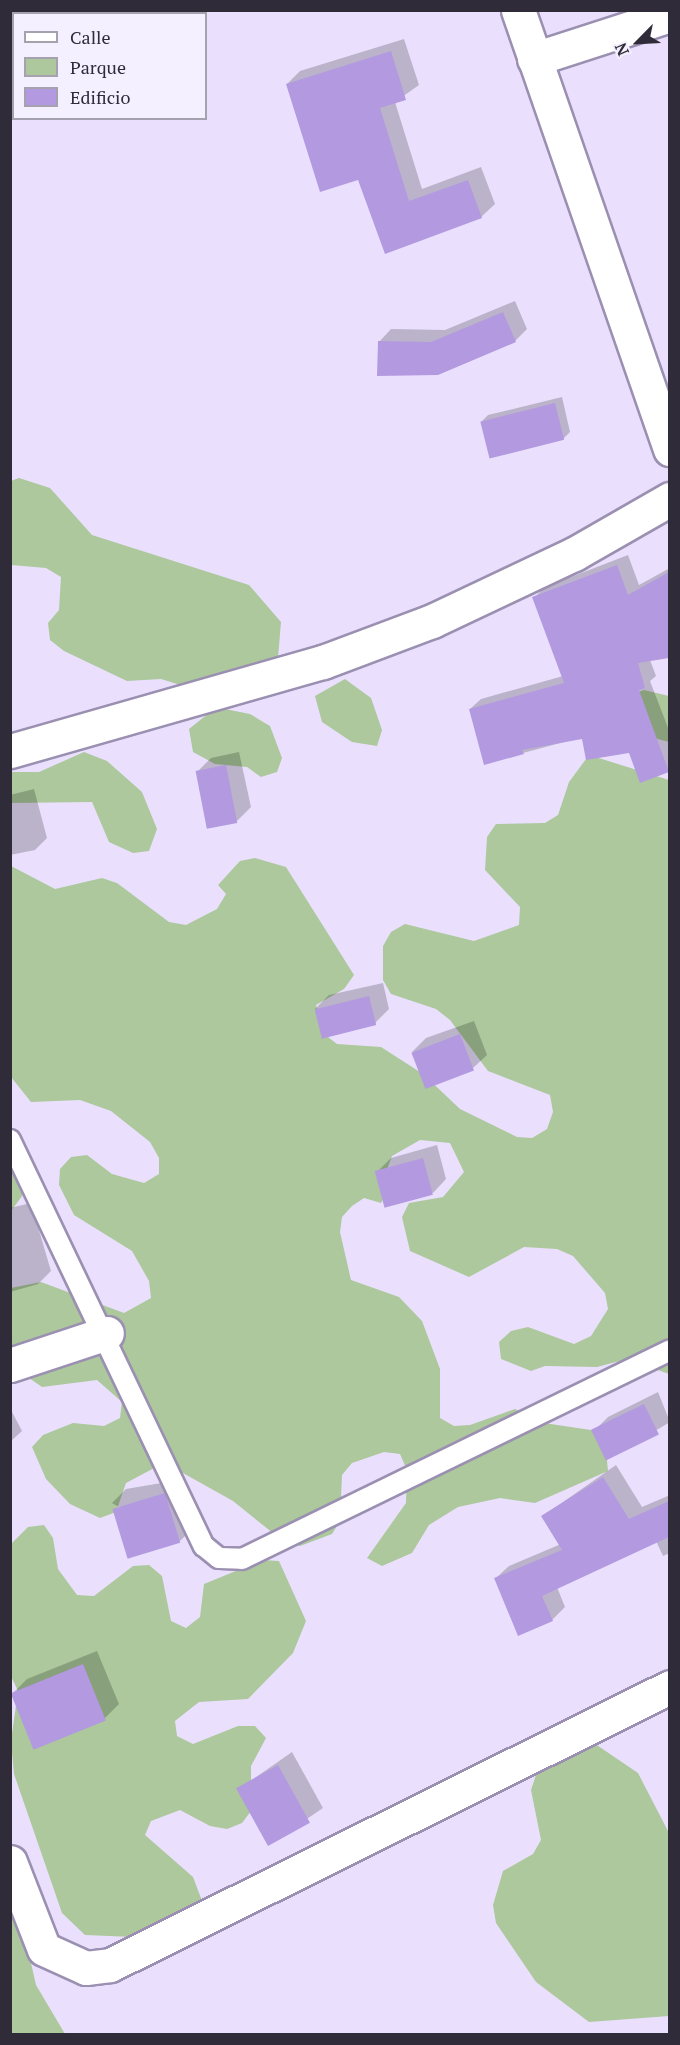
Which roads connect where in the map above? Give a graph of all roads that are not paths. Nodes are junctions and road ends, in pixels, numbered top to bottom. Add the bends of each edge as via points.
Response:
1 (518, 10) edge
2 (669, 15) edge
3 (534, 59) junction
4 (669, 449) edge
5 (669, 499) edge
6 (10, 751) edge
7 (10, 1140) edge
8 (107, 1334) junction
9 (669, 1350) edge
10 (10, 1365) edge
11 (669, 1687) edge
12 (10, 1862) edge

1 - 3 street
2 - 3 street
3 - 4 street
5 - 6 street via 574,554 421,625 323,662
7 - 8 lane
8 - 9 lane via 204,1546 219,1558 242,1559
8 - 10 street
11 - 12 street via 110,1965 86,1968 44,1949

